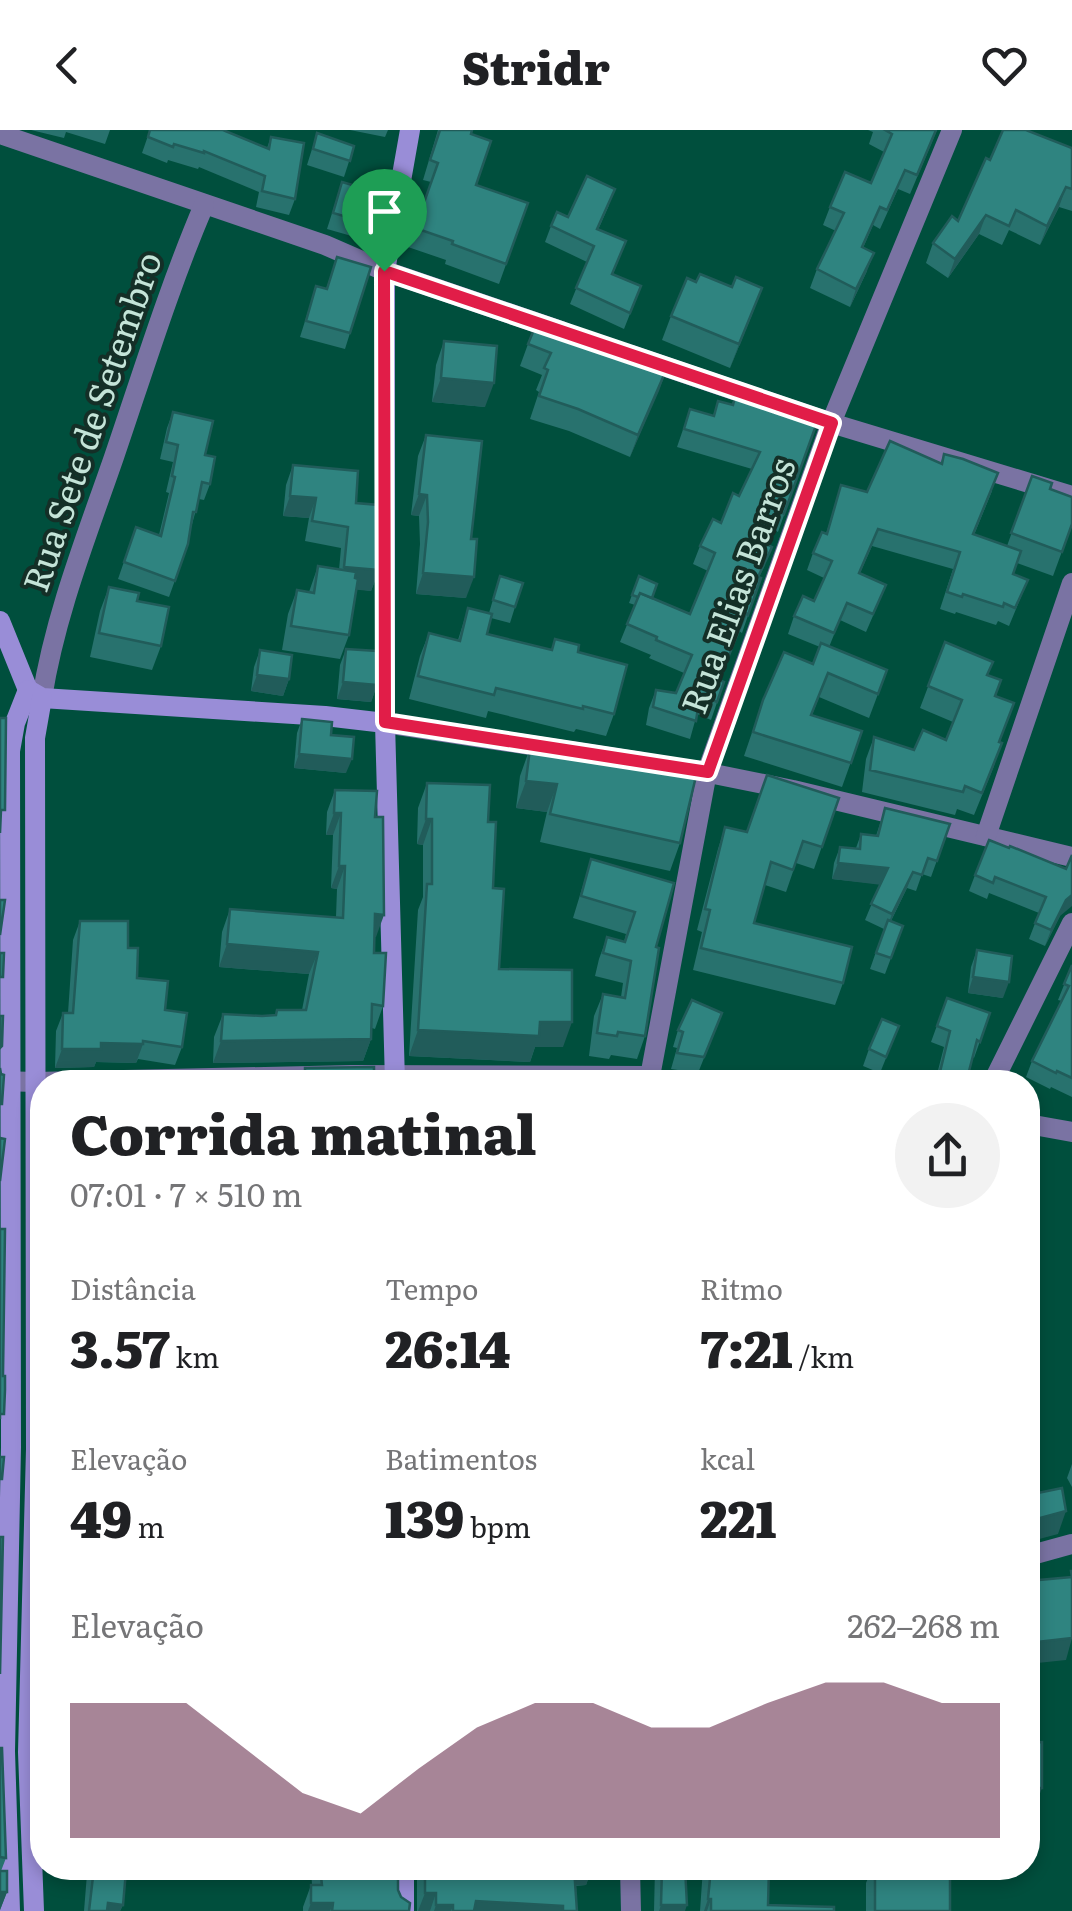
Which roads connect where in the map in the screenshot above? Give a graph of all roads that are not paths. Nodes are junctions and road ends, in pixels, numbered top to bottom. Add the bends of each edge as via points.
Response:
1 (410, 130) edge
2 (952, 130) edge
3 (0, 134) edge
4 (204, 205) junction
5 (384, 271) junction
6 (832, 423) junction
7 (1072, 496) edge
8 (1072, 583) edge
9 (0, 620) edge
10 (35, 694) junction
11 (385, 722) junction
12 (708, 772) junction
13 (986, 836) junction
14 (1072, 856) edge
15 (1072, 923) edge
16 (34, 1070) edge
17 (395, 1070) edge
18 (651, 1070) edge
19 (999, 1070) edge
20 (5, 1081) edge
21 (30, 1082) edge
22 (1040, 1126) edge
23 (1072, 1132) edge
24 (6, 1446) edge
25 (1072, 1544) edge
26 (1040, 1553) edge
27 (2, 1751) edge
28 (30, 1751) edge
29 (34, 1880) edge
30 (404, 1880) edge
31 (630, 1880) edge
32 (10, 1911) edge
33 (34, 1911) edge
34 (404, 1911) edge
35 (631, 1911) edge

1 - 5 street
2 - 6 street, Rua Elias Barros
3 - 4 street
4 - 5 street
4 - 10 street, Rua Sete de Setembro
5 - 6 street
5 - 11 street
6 - 7 street
6 - 12 street, Rua Elias Barros
8 - 13 street
9 - 10 street
10 - 11 street
10 - 16 street, Rua Sete de Setembro
10 - 20 street, Rua Sete de Setembro via 15,723 10,751
11 - 12 street
11 - 17 street
12 - 13 street
12 - 18 street, Rua Elias Barros
13 - 14 street
15 - 19 street
20 - 21 street
20 - 24 street, Rua Sete de Setembro
22 - 23 street
24 - 27 street, Rua Sete de Setembro
25 - 26 street
27 - 28 street
27 - 32 street, Rua Sete de Setembro
29 - 33 street, Rua Sete de Setembro
30 - 34 street
31 - 35 street

